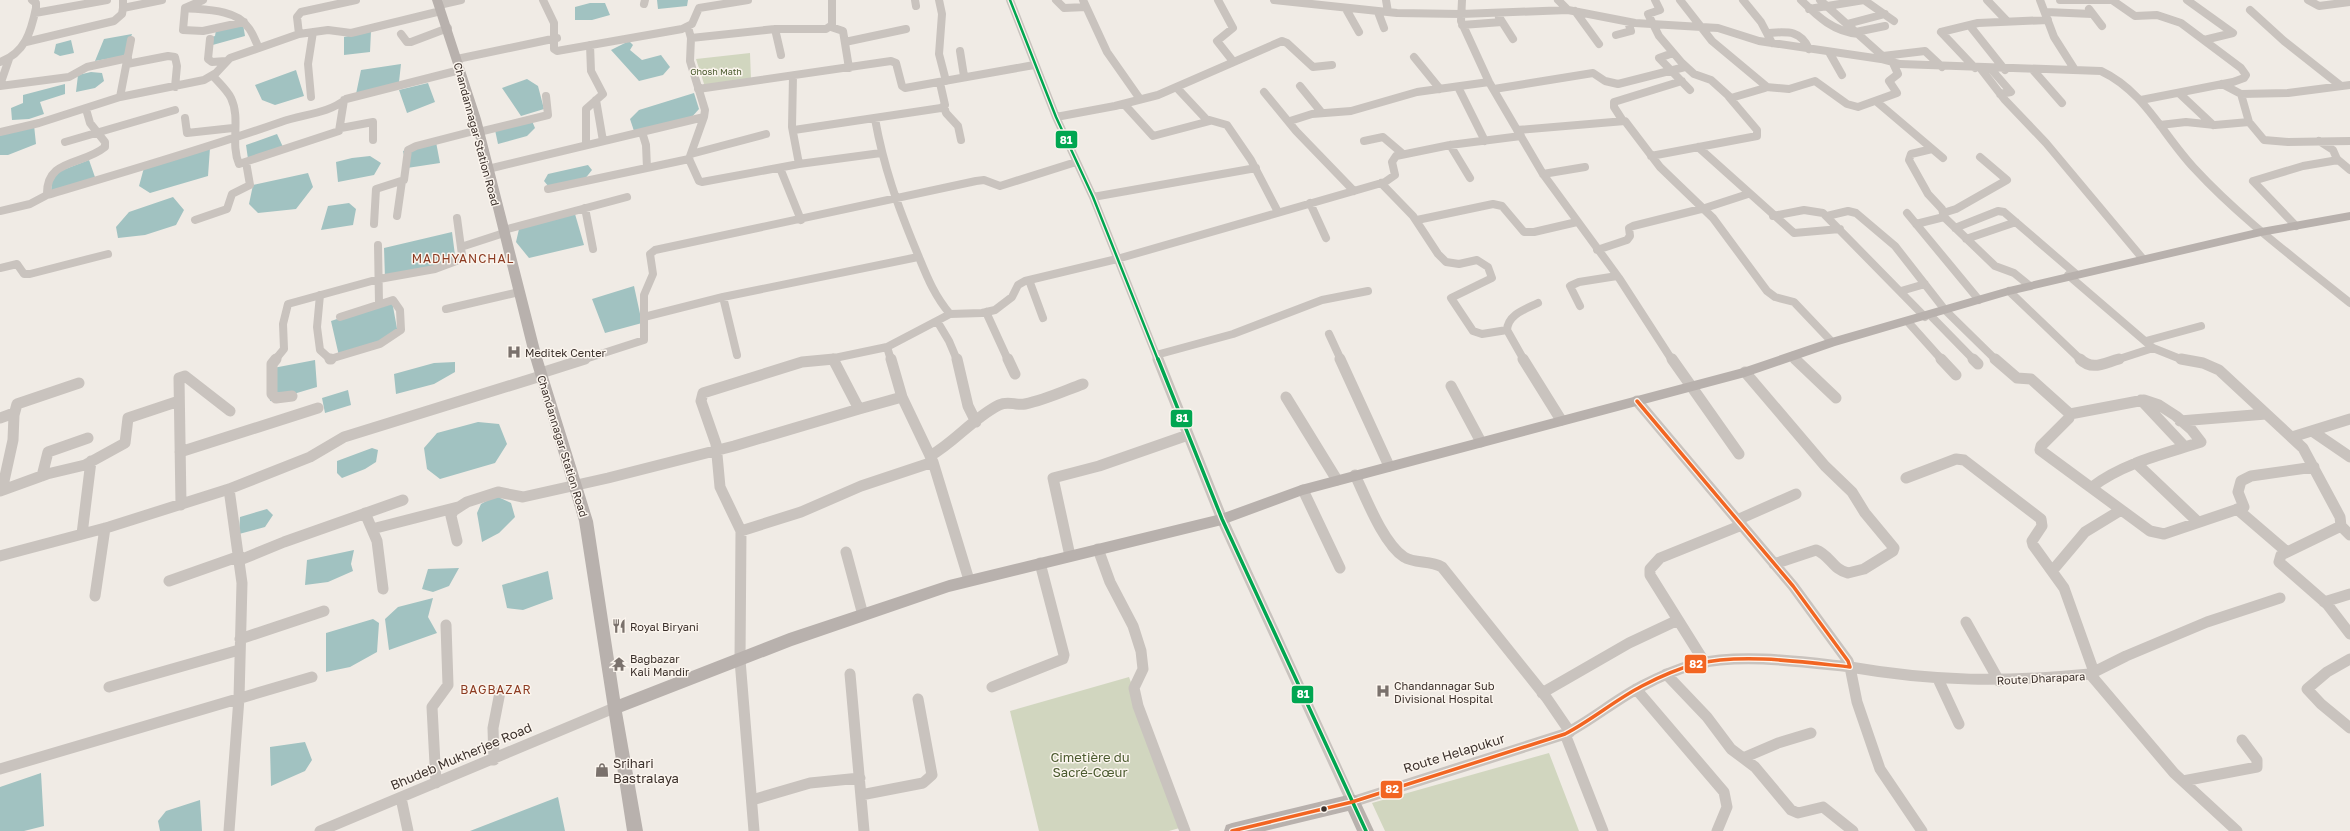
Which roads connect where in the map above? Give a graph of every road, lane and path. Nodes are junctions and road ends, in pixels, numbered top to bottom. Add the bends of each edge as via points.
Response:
1 (32, 0) edge
2 (106, 0) edge
3 (122, 0) edge
4 (162, 0) edge
5 (203, 0) edge
6 (356, 0) edge
7 (461, 0) edge
8 (543, 0) edge
9 (748, 0) edge
10 (832, 0) edge
11 (939, 0) edge
12 (1010, 0) edge
13 (1056, 0) edge
14 (1218, 0) edge
15 (1274, 0) edge
16 (1386, 0) edge
17 (1462, 0) edge
18 (1558, 0) edge
19 (1655, 0) edge
20 (1680, 0) edge
21 (1744, 0) edge
22 (1801, 0) edge
23 (1820, 0) edge
24 (1987, 0) edge
25 (2040, 0) edge
26 (2060, 0) edge
27 (2109, 0) edge
28 (2112, 0) edge
29 (2187, 0) edge
30 (2308, 0) edge
31 (2082, 1) junction
32 (2350, 2) edge
33 (1321, 3) edge
34 (1084, 4) edge
35 (439, 5) edge
36 (1828, 6) junction
37 (123, 8) junction
38 (185, 8) junction
39 (1346, 9) junction
40 (1810, 9) junction
41 (2250, 10) dead end
42 (1571, 11) junction
43 (1378, 12) junction
44 (1388, 12) junction
45 (1496, 12) junction
46 (35, 13) junction
47 (1461, 14) junction
48 (1885, 14) junction
49 (2092, 14) junction
50 (2047, 16) junction
51 (1894, 21) dead end
52 (2006, 21) junction
53 (244, 22) junction
54 (1502, 22) junction
55 (1628, 22) junction
56 (1826, 22) junction
57 (1845, 22) junction
58 (1650, 24) junction
59 (1462, 25) junction
60 (1885, 26) dead end
61 (1970, 26) junction
62 (2102, 26) dead end
63 (688, 27) junction
64 (831, 27) junction
65 (448, 28) junction
66 (1384, 28) dead end
67 (1699, 28) junction
68 (775, 29) junction
69 (906, 29) dead end
70 (313, 32) junction
71 (1359, 32) dead end
72 (1767, 33) junction
73 (1857, 33) junction
74 (299, 34) junction
75 (401, 34) dead end
76 (1616, 35) dead end
77 (557, 38) junction
78 (691, 38) junction
79 (210, 39) dead end
80 (1513, 39) dead end
81 (131, 40) dead end
82 (2204, 40) junction
83 (26, 42) junction
84 (845, 42) junction
85 (1772, 43) junction
86 (1599, 44) dead end
87 (590, 46) junction
88 (258, 48) junction
89 (1809, 49) junction
90 (960, 52) dead end
91 (1829, 52) junction
92 (1914, 52) junction
93 (1673, 53) junction
94 (781, 55) dead end
95 (1414, 57) dead end
96 (10, 59) junction
97 (1232, 60) junction
98 (1888, 60) junction
99 (127, 61) junction
100 (226, 61) junction
101 (0, 62) edge
102 (458, 64) junction
103 (1034, 65) junction
104 (1332, 65) dead end
105 (1924, 66) junction
106 (1685, 67) junction
107 (1942, 67) junction
108 (849, 68) junction
109 (1978, 68) junction
110 (1991, 69) junction
111 (1670, 70) junction
112 (2005, 70) junction
113 (2034, 70) junction
114 (2075, 70) junction
115 (1842, 75) dead end
116 (213, 76) junction
117 (792, 76) junction
118 (964, 76) junction
119 (1640, 78) junction
120 (1682, 81) junction
121 (943, 82) junction
122 (1614, 84) junction
123 (2222, 84) junction
124 (2350, 84) edge
125 (0, 85) edge
126 (1491, 85) junction
127 (1300, 86) dead end
128 (2341, 86) junction
129 (175, 87) junction
130 (1458, 87) junction
131 (1766, 87) junction
132 (1177, 88) junction
133 (698, 89) junction
134 (1440, 89) junction
135 (1654, 90) junction
136 (1690, 90) dead end
137 (1264, 92) dead end
138 (2000, 94) junction
139 (2180, 94) junction
140 (2241, 94) junction
141 (546, 96) dead end
142 (120, 97) junction
143 (310, 97) dead end
144 (1729, 97) junction
145 (1629, 98) junction
146 (1140, 99) junction
147 (344, 100) junction
148 (596, 100) junction
149 (2141, 100) junction
150 (1877, 102) junction
151 (2062, 103) dead end
152 (1124, 104) junction
153 (944, 106) junction
154 (86, 109) junction
155 (175, 110) dead end
156 (1322, 114) junction
157 (704, 117) junction
158 (1056, 117) junction
159 (185, 118) dead end
160 (876, 119) junction
161 (1210, 121) junction
162 (1290, 121) junction
163 (1623, 121) junction
164 (2249, 122) junction
165 (2160, 125) junction
166 (2213, 125) junction
167 (233, 128) junction
168 (341, 128) junction
169 (794, 130) junction
170 (479, 131) junction
171 (0, 132) edge
172 (96, 132) junction
173 (642, 132) junction
174 (1519, 133) junction
175 (766, 134) dead end
176 (235, 139) junction
177 (373, 140) dead end
178 (961, 140) dead end
179 (2350, 140) edge
180 (603, 141) junction
181 (1364, 141) dead end
182 (1485, 141) junction
183 (2319, 141) junction
184 (65, 142) dead end
185 (586, 145) junction
186 (1450, 145) junction
187 (1698, 147) junction
188 (1932, 150) junction
189 (881, 153) junction
190 (1403, 154) junction
191 (1651, 156) junction
192 (690, 157) junction
193 (1980, 157) dead end
194 (1943, 158) dead end
195 (2338, 160) junction
196 (246, 162) junction
197 (1076, 162) junction
198 (799, 164) junction
199 (1585, 167) dead end
200 (647, 168) junction
201 (780, 168) junction
202 (1256, 168) junction
203 (488, 169) junction
204 (2350, 170) edge
205 (1543, 174) junction
206 (1470, 178) dead end
207 (402, 181) junction
208 (1381, 183) junction
209 (548, 189) dead end
210 (1354, 190) junction
211 (1748, 194) junction
212 (47, 195) junction
213 (627, 197) dead end
214 (1092, 197) junction
215 (894, 198) junction
216 (1310, 203) junction
217 (585, 208) junction
218 (1705, 208) junction
219 (0, 211) edge
220 (1278, 212) junction
221 (1907, 213) dead end
222 (1943, 215) junction
223 (397, 216) dead end
224 (1773, 216) junction
225 (1827, 216) junction
226 (2350, 216) edge
227 (457, 218) dead end
228 (195, 220) dead end
229 (801, 220) junction
230 (1417, 220) junction
231 (1577, 222) junction
232 (2016, 222) junction
233 (374, 224) dead end
234 (1916, 224) junction
235 (2296, 226) junction
236 (1955, 228) junction
237 (1840, 229) junction
238 (504, 232) junction
239 (2261, 232) junction
240 (1326, 238) dead end
241 (1966, 239) junction
242 (378, 245) dead end
243 (461, 247) junction
244 (593, 249) dead end
245 (1597, 250) junction
246 (108, 254) dead end
247 (918, 256) junction
248 (1117, 259) junction
249 (2143, 259) junction
250 (0, 268) edge
251 (2072, 275) junction
252 (1617, 276) junction
253 (379, 279) junction
254 (1029, 280) junction
255 (1925, 284) junction
256 (2030, 286) junction
257 (1368, 291) dead end
258 (1901, 291) junction
259 (2009, 291) junction
260 (519, 292) junction
261 (320, 295) junction
262 (723, 297) junction
263 (1979, 300) junction
264 (379, 303) junction
265 (2350, 303) edge
266 (1538, 304) dead end
267 (1580, 306) dead end
268 (446, 309) dead end
269 (1945, 310) junction
270 (986, 312) junction
271 (950, 314) junction
272 (1928, 316) junction
273 (340, 317) dead end
274 (644, 317) junction
275 (1043, 318) dead end
276 (937, 321) junction
277 (1908, 322) junction
278 (2201, 326) dead end
279 (1507, 330) junction
280 (1328, 334) dead end
281 (1971, 336) junction
282 (1955, 340) junction
283 (1832, 342) junction
284 (2150, 344) junction
285 (887, 347) junction
286 (737, 355) dead end
287 (1156, 356) junction
288 (1792, 356) junction
289 (833, 359) junction
290 (1978, 364) dead end
291 (1745, 372) junction
292 (1015, 374) dead end
293 (541, 375) junction
294 (1956, 375) dead end
295 (79, 383) dead end
296 (1083, 384) dead end
297 (1451, 386) dead end
298 (1690, 387) junction
299 (292, 396) dead end
300 (902, 397) junction
301 (1286, 397) dead end
302 (1836, 398) dead end
303 (2141, 400) junction
304 (179, 401) junction
305 (1637, 401) junction
306 (318, 408) dead end
307 (859, 409) junction
308 (230, 411) dead end
309 (14, 413) junction
310 (2070, 414) junction
311 (2266, 414) junction
312 (0, 418) edge
313 (2350, 419) edge
314 (1562, 420) junction
315 (2180, 421) junction
316 (976, 422) junction
317 (2312, 431) junction
318 (1188, 434) junction
319 (2292, 436) junction
320 (88, 438) dead end
321 (1480, 442) junction
322 (2185, 447) junction
323 (717, 451) junction
324 (180, 452) junction
325 (1739, 454) dead end
326 (2350, 456) edge
327 (932, 459) junction
328 (91, 462) junction
329 (2136, 463) junction
330 (1389, 466) junction
331 (2314, 467) junction
332 (42, 476) junction
333 (1355, 476) junction
334 (1906, 478) dead end
335 (1337, 480) junction
336 (575, 484) junction
337 (2092, 487) junction
338 (229, 489) junction
339 (1, 490) edge
340 (1303, 490) junction
341 (1796, 494) dead end
342 (403, 500) dead end
343 (181, 505) junction
344 (458, 507) junction
345 (2237, 509) junction
346 (2121, 510) junction
347 (365, 513) junction
348 (1222, 519) junction
349 (1739, 522) junction
350 (2198, 522) junction
351 (2341, 526) junction
352 (105, 528) junction
353 (372, 529) junction
354 (741, 531) junction
355 (82, 534) junction
356 (2350, 535) edge
357 (457, 541) dead end
358 (1098, 549) junction
359 (846, 552) dead end
360 (2287, 552) junction
361 (0, 556) edge
362 (1070, 556) junction
363 (240, 558) junction
364 (1040, 563) junction
365 (1774, 564) junction
366 (1340, 568) dead end
367 (2053, 570) junction
368 (969, 580) junction
369 (169, 581) dead end
370 (383, 589) dead end
371 (2350, 594) edge
372 (95, 596) dead end
373 (2280, 598) dead end
374 (2324, 602) junction
375 (324, 611) dead end
376 (863, 615) junction
377 (1678, 620) junction
378 (1966, 622) dead end
379 (446, 625) dead end
380 (2350, 634) edge
381 (239, 644) junction
382 (2350, 659) edge
383 (740, 660) junction
384 (1705, 663) junction
385 (1850, 667) junction
386 (2092, 673) junction
387 (850, 674) dead end
388 (1666, 674) junction
389 (312, 677) dead end
390 (1938, 679) junction
391 (1999, 681) junction
392 (109, 687) dead end
393 (992, 687) dead end
394 (1636, 689) junction
395 (500, 692) dead end
396 (1542, 693) junction
397 (239, 698) junction
398 (918, 699) dead end
399 (614, 708) junction
400 (1958, 724) dead end
401 (2350, 728) edge
402 (1568, 733) junction
403 (1811, 733) dead end
404 (2242, 740) dead end
405 (1743, 758) junction
406 (494, 760) junction
407 (0, 769) edge
408 (860, 778) junction
409 (2183, 782) junction
410 (436, 784) junction
411 (861, 795) junction
412 (401, 798) junction
413 (752, 800) junction
414 (1352, 802) junction
415 (229, 831) edge
416 (320, 831) edge
417 (408, 831) edge
418 (635, 831) edge
419 (754, 831) edge
420 (864, 831) edge
421 (1185, 831) edge
422 (1232, 831) edge
423 (1366, 831) edge
424 (1603, 831) edge
425 (1717, 831) edge
426 (1853, 831) edge
427 (1922, 831) edge
428 (2236, 831) edge

1 - 46 street via 36,3
2 - 46 street
3 - 37 street
4 - 37 street
5 - 38 street
6 - 74 street via 301,12 297,17
7 - 35 street
8 - 77 street via 554,21
9 - 63 street via 699,8 694,22
10 - 64 street
11 - 121 street via 943,22 939,50
12 - 103 street
13 - 34 street via 1064,8
14 - 97 street via 1233,28 1217,41
15 - 33 street
16 - 44 street
17 - 47 street
18 - 42 street
19 - 58 street via 1660,10 1648,14
20 - 67 street
21 - 72 street
22 - 40 street
23 - 36 street
24 - 52 street
25 - 50 street
26 - 31 street
27 - 31 street
28 - 82 street via 2135,16 2157,15 2174,20
29 - 82 street via 2233,33
30 - 32 street via 2319,6
31 - 49 street
33 - 39 street
34 - 146 street via 1106,54
35 - 65 main road, Chandannagar Station Road
35 - 70 street via 351,33 328,30
36 - 40 street
36 - 48 street via 1864,0
36 - 57 street
37 - 83 street via 122,14 114,21
38 - 53 street via 222,13
38 - 53 street via 185,30 203,32
39 - 43 street
39 - 71 street
40 - 56 street
41 - 128 street
42 - 45 street
42 - 55 street
42 - 86 street
43 - 44 street
43 - 66 street
44 - 47 street
45 - 47 street
45 - 54 street
46 - 83 street
47 - 59 street
48 - 51 street
48 - 57 street
49 - 50 street
49 - 62 street
50 - 52 street
50 - 114 street via 2054,37
52 - 61 street
53 - 88 street
54 - 59 street
54 - 80 street
55 - 58 street
55 - 76 street via 1631,31
56 - 57 street
56 - 73 street via 1843,33
57 - 73 street
58 - 67 street
58 - 93 street
59 - 126 street
60 - 73 street
61 - 109 street via 1943,31 1941,34
61 - 112 street
63 - 78 street
63 - 87 street
64 - 68 street
64 - 84 street via 842,30
65 - 75 street via 411,42 407,42
65 - 102 main road, Chandannagar Station Road
67 - 85 street via 1718,28
67 - 131 street
68 - 78 street
68 - 94 street
69 - 84 street
70 - 74 street
70 - 143 street via 308,53 307,79
72 - 85 street
72 - 89 street via 1800,34 1805,38
73 - 98 street
74 - 88 street
77 - 87 street via 554,49 557,51
77 - 102 street
78 - 133 street via 690,61
79 - 100 street via 208,59 212,62
81 - 99 street
82 - 123 street via 2241,68 2246,75 2244,78
83 - 96 street
84 - 108 street
85 - 89 street
87 - 148 street via 591,71 603,91
88 - 100 street
89 - 91 street
90 - 118 street
91 - 98 street
91 - 115 street
92 - 98 street
92 - 105 street
92 - 107 street via 1927,52
93 - 106 street
93 - 111 street via 1659,58
95 - 134 street
96 - 101 street
96 - 125 street
97 - 104 street via 1282,41 1312,67
97 - 132 street
98 - 105 street
98 - 150 street via 1898,74 1888,81 1897,93
99 - 125 street via 87,67 69,77 5,87
99 - 129 street via 175,57
99 - 142 street
100 - 116 street
102 - 147 street
102 - 170 main road, Chandannagar Station Road
103 - 118 street
103 - 158 street
105 - 107 street
106 - 111 street
106 - 144 street via 1697,76 1710,78
107 - 109 street
108 - 117 street
108 - 121 street via 891,61 896,63 902,86 905,88
109 - 110 street
109 - 138 street
110 - 112 street
110 - 138 street via 2011,92
111 - 119 street
111 - 120 street
112 - 113 street
113 - 114 street
113 - 151 street
114 - 149 street via 2093,70 2109,74
116 - 129 street
116 - 167 street via 231,98 235,112
117 - 133 street
117 - 169 street
118 - 121 street
119 - 122 street
119 - 135 street
120 - 135 street
120 - 136 street
121 - 153 street
122 - 126 street via 1593,73
122 - 145 street
123 - 139 street
123 - 140 street
124 - 128 street
126 - 130 street
126 - 174 street
127 - 156 street
128 - 140 street via 2288,93
129 - 142 street
130 - 134 street
130 - 182 street
131 - 144 street
131 - 150 street via 1789,89 1815,81 1851,105 1858,107
132 - 146 street
132 - 161 street via 1200,114
133 - 157 street via 705,110
134 - 156 street via 1351,111
135 - 145 street
137 - 162 street
138 - 249 street via 2046,143
139 - 149 street
139 - 166 street
140 - 164 street
141 - 170 street via 548,115
142 - 154 street
144 - 187 street via 1759,134 1753,138
145 - 163 street via 1613,103
146 - 152 street
147 - 168 street
147 - 176 street via 336,107 270,125
148 - 180 street
148 - 185 street via 586,110
149 - 165 street
150 - 188 street
152 - 158 street
152 - 161 street via 1153,136
153 - 160 street
153 - 178 street via 946,113 958,126
154 - 171 street
154 - 172 street
155 - 172 street
156 - 162 street
157 - 173 street
157 - 192 street
158 - 197 street
159 - 167 street via 187,134
160 - 169 street
160 - 189 street
161 - 202 street via 1227,125
162 - 210 street via 1296,131
163 - 174 street
163 - 191 street via 1629,125
164 - 166 street
164 - 183 street via 2264,140
165 - 166 street via 2186,122
165 - 239 street via 2194,168
167 - 176 street
168 - 177 street via 373,122
168 - 196 street via 337,132
169 - 198 street
170 - 203 main road, Chandannagar Station Road
170 - 207 street via 411,148 407,152 406,173
172 - 184 street
172 - 212 street via 105,142 105,147 98,153 56,170 48,179
173 - 180 street
173 - 200 street via 646,145
174 - 182 street
174 - 205 street
175 - 192 street
176 - 196 street via 236,160 238,164
176 - 212 street
179 - 183 street
180 - 185 street
181 - 190 street via 1383,137
182 - 186 street
183 - 195 street via 2333,150
185 - 203 street
186 - 190 street
186 - 206 street
187 - 191 street
187 - 211 street
188 - 194 street
188 - 222 street via 1911,154 1909,160
189 - 198 street
189 - 215 street
190 - 208 street via 1393,158 1393,178
191 - 218 street
192 - 200 street
192 - 201 street via 698,182
193 - 222 street via 2007,180
195 - 204 street
195 - 235 street via 2255,179 2254,181
196 - 228 street via 250,185 232,194 229,208
197 - 214 street
197 - 215 street via 1000,186 980,180
198 - 201 street
199 - 205 street
200 - 209 street
201 - 229 street
202 - 214 street
202 - 220 street
203 - 238 main road, Chandannagar Station Road
205 - 231 street
207 - 223 street
207 - 233 street via 376,189
208 - 210 street
208 - 230 street
210 - 216 street
211 - 218 street
211 - 224 street
212 - 219 street via 30,204
213 - 217 street
214 - 248 street
215 - 229 street
215 - 247 street
216 - 220 street
216 - 240 street
217 - 238 street
217 - 244 street
218 - 245 street via 1633,226 1629,228 1630,236 1627,240
218 - 283 street via 1766,291 1776,299 1794,302
220 - 248 street
221 - 234 street
222 - 234 street
222 - 236 street
224 - 225 street via 1811,210
224 - 237 street via 1797,234
225 - 237 street
225 - 255 street via 1848,211 1856,213 1895,246
226 - 235 main road
227 - 243 street
229 - 274 street via 651,251 653,274 644,295
230 - 231 street via 1493,204 1502,206 1520,229 1528,233
230 - 279 street via 1444,260 1451,263 1475,259 1492,272 1492,278 1451,298 1468,325 1473,331 1482,334
231 - 245 street
232 - 236 street via 2004,212 1998,211
232 - 241 street
232 - 251 street
234 - 263 street
235 - 239 main road
236 - 241 street
237 - 258 street
238 - 243 street
238 - 260 main road, Chandannagar Station Road
239 - 249 main road
239 - 265 street
241 - 256 street via 1995,266 2014,273
242 - 253 street
243 - 253 street via 461,258 451,264
245 - 252 street
246 - 250 street via 30,274 24,274 17,264
247 - 262 street
247 - 271 street via 936,297
248 - 254 street
248 - 287 street
249 - 251 main road
251 - 256 main road
251 - 284 street
252 - 267 street via 1570,286
252 - 298 street
253 - 261 street
253 - 264 street
254 - 270 street via 1018,285 1004,305
254 - 275 street
255 - 258 street
255 - 269 street
256 - 259 main road
257 - 287 street via 1322,300 1233,334
258 - 272 street
259 - 263 main road
259 - 284 street via 2086,365 2096,366
260 - 268 street
260 - 293 main road, Chandannagar Station Road
261 - 264 street via 317,327 320,350 330,358 388,340 400,333 402,319 397,304 393,300
261 - 299 street via 291,303 286,308 283,324 284,349 272,364 272,394 276,398
262 - 274 street
262 - 286 street
263 - 269 main road
264 - 273 street
266 - 279 street via 1510,318 1506,324
269 - 272 main road
269 - 281 street
270 - 271 street
270 - 292 street
271 - 276 street
272 - 277 main road
272 - 282 street
274 - 293 street via 644,340
276 - 285 street
276 - 316 street via 951,343 962,376 969,412
277 - 283 main road
277 - 294 street
278 - 284 street
279 - 314 street via 1532,375
280 - 330 street
281 - 282 street
281 - 310 street via 2010,374 2017,378 2031,379
282 - 290 street
283 - 288 main road
284 - 311 street via 2184,360 2204,363 2219,370
285 - 289 street
285 - 300 street
287 - 318 street
288 - 291 main road
288 - 302 street
289 - 307 street
289 - 323 street via 802,362 703,393 701,401
291 - 298 main road
291 - 365 street via 1825,466 1852,492 1865,513 1894,548 1876,562 1851,573 1840,572 1825,555 1816,550
293 - 336 main road, Chandannagar Station Road
293 - 338 street via 344,437 310,458
295 - 309 street via 22,402 15,407
296 - 316 street via 1019,406 1006,402
297 - 321 street
298 - 305 main road
298 - 325 street
300 - 307 street
300 - 327 street
301 - 335 street
303 - 310 street
303 - 315 street via 2156,402
303 - 322 street
304 - 308 street via 179,378 185,376
304 - 324 street
304 - 328 street via 132,416 126,422 124,443
305 - 314 main road
305 - 349 street
306 - 324 street
307 - 323 street via 785,433
309 - 312 street
309 - 339 street via 13,440
310 - 337 street via 2069,418 2040,446 2040,450
311 - 315 street
311 - 319 street
313 - 317 street
314 - 321 main road
315 - 322 street via 2201,442
316 - 327 street
317 - 319 street
317 - 326 street
318 - 348 street
318 - 362 street via 1098,466 1053,478
319 - 331 street via 2308,455
320 - 332 street via 48,452
321 - 330 main road
322 - 329 street
323 - 336 street
323 - 354 street via 716,470 720,487 727,503 737,516
324 - 343 street
327 - 354 street via 800,512
327 - 368 street
328 - 332 street
328 - 355 street
329 - 337 street via 2112,473
329 - 350 street
330 - 333 main road
331 - 345 street via 2245,478 2241,481 2237,495 2244,507
331 - 351 street via 2340,517
332 - 339 street
333 - 335 main road
333 - 396 street via 1396,551 1409,560 1429,560 1442,567
334 - 367 street via 1956,459 1964,460 2041,519 2042,526 2032,541
335 - 340 main road
336 - 344 street via 523,496 498,492
336 - 399 main road, Chandannagar Station Road via 586,521
337 - 346 street
338 - 343 street
338 - 363 street
340 - 348 main road
340 - 366 street
341 - 349 street
342 - 347 street
343 - 352 street
344 - 353 street
344 - 357 street via 451,516
345 - 350 street
345 - 360 street
346 - 350 street via 2156,534 2164,534
346 - 367 street via 2085,532
347 - 353 street
347 - 363 street
348 - 358 main road
348 - 414 street
349 - 365 street
349 - 377 street via 1651,564 1650,575
351 - 356 street
351 - 360 street
352 - 355 street
352 - 372 street
353 - 370 street via 380,552
354 - 383 street
355 - 361 street
358 - 362 main road
358 - 421 street via 1110,582 1133,626 1142,651 1143,669 1134,688 1138,706
359 - 376 street
360 - 374 street via 2280,558 2281,565
362 - 364 main road
363 - 369 street
363 - 381 street via 242,583
364 - 368 main road
364 - 393 street via 1063,659
365 - 385 street via 1817,618
367 - 386 street via 2071,603
368 - 376 main road
371 - 374 street
373 - 386 street via 2253,605 2180,633 2110,662
374 - 380 street via 2339,617
375 - 381 street
376 - 383 main road
377 - 384 street
377 - 396 street via 1629,643
378 - 391 street
379 - 410 street via 448,685 446,690 435,698 432,707
381 - 392 street
381 - 397 street
382 - 401 street via 2327,672 2307,689
383 - 399 main road
383 - 413 street
384 - 385 street, Route Helapukur via 1748,659
384 - 388 street, Route Helapukur
385 - 390 street, Route Dharapara via 1885,674
385 - 427 street via 1857,702 1880,769
386 - 391 street, Route Dharapara
386 - 409 street, Route Dharapara
387 - 408 street
388 - 394 street, Route Helapukur
388 - 405 street via 1706,717 1731,749
389 - 397 street
390 - 391 street, Route Dharapara
390 - 400 street
394 - 402 street, Route Helapukur
394 - 425 street via 1728,799 1729,808
395 - 406 street via 493,728
396 - 402 street
397 - 407 street
397 - 415 street
398 - 411 street via 932,775 923,783
399 - 406 street, Bhudeb Mukherjee Road
399 - 418 main road, Chandannagar Station Road
402 - 414 street, Route Helapukur
402 - 424 street
403 - 405 street via 1778,743
404 - 409 street via 2257,760 2257,767
405 - 426 street via 1755,767 1791,810 1798,813 1823,807
406 - 410 street, Bhudeb Mukherjee Road
408 - 411 street
408 - 413 street via 810,783
409 - 428 street, Route Dharapara
410 - 412 street, Bhudeb Mukherjee Road
411 - 420 street
412 - 416 street, Bhudeb Mukherjee Road
412 - 417 street
413 - 419 street
414 - 422 main road
414 - 423 main road

